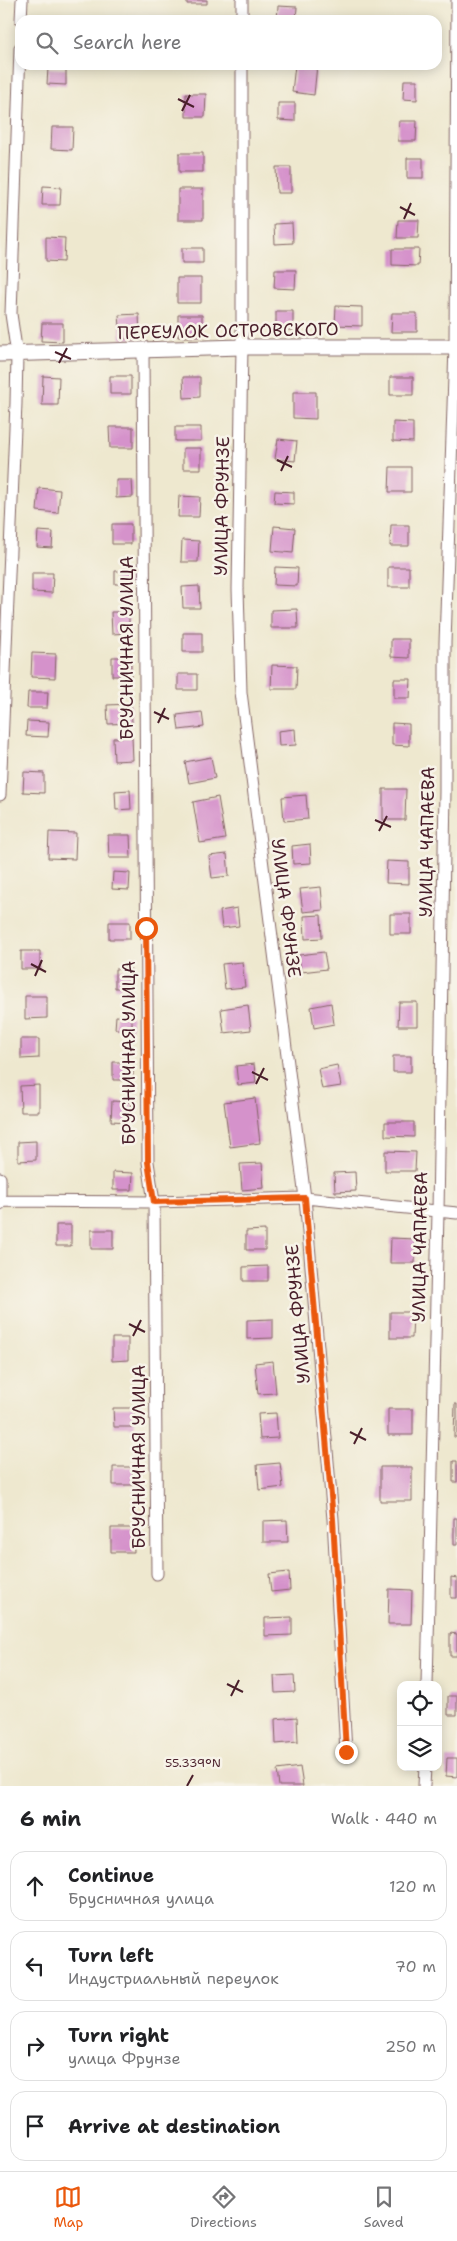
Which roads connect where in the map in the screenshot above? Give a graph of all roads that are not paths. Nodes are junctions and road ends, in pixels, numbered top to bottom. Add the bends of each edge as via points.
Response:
1 (22, 0) edge
2 (242, 0) edge
3 (457, 0) edge
4 (21, 15) edge
5 (242, 15) edge
6 (19, 70) edge
7 (242, 70) edge
8 (242, 347) junction
9 (456, 347) edge
10 (143, 350) junction
11 (0, 354) edge
12 (17, 355) junction
13 (0, 795) edge
14 (0, 1178) edge
15 (305, 1198) junction
16 (0, 1202) edge
17 (154, 1202) junction
18 (438, 1212) junction
19 (457, 1213) edge
20 (157, 1574) dead end
21 (427, 1681) edge
22 (346, 1752) dead end
23 (425, 1771) edge
24 (424, 1786) edge

1 - 4 street
2 - 5 street
3 - 9 street, УЛИЦА ЧАПАЕВА
6 - 12 street via 11,314
7 - 8 street, УЛИЦА ФРУНЗЕ
8 - 9 street, ПЕРЕУЛОК ОСТРОВСКОГО
8 - 10 street, ПЕРЕУЛОК ОСТРОВСКОГО
8 - 15 street, УЛИЦА ФРУНЗЕ via 238,588 241,692
9 - 18 street, УЛИЦА ЧАПАЕВА via 445,643
10 - 12 street, ПЕРЕУЛОК ОСТРОВСКОГО
10 - 17 street, БРУСНИЧНАЯ УЛИЦА via 148,1162
11 - 12 street, ПЕРЕУЛОК ОСТРОВСКОГО
12 - 13 street
14 - 16 street
15 - 17 street
15 - 18 street
15 - 22 street, УЛИЦА ФРУНЗЕ via 333,1519
16 - 17 street
17 - 20 street, БРУСНИЧНАЯ УЛИЦА
18 - 19 street
18 - 21 street, УЛИЦА ЧАПАЕВА
23 - 24 street

